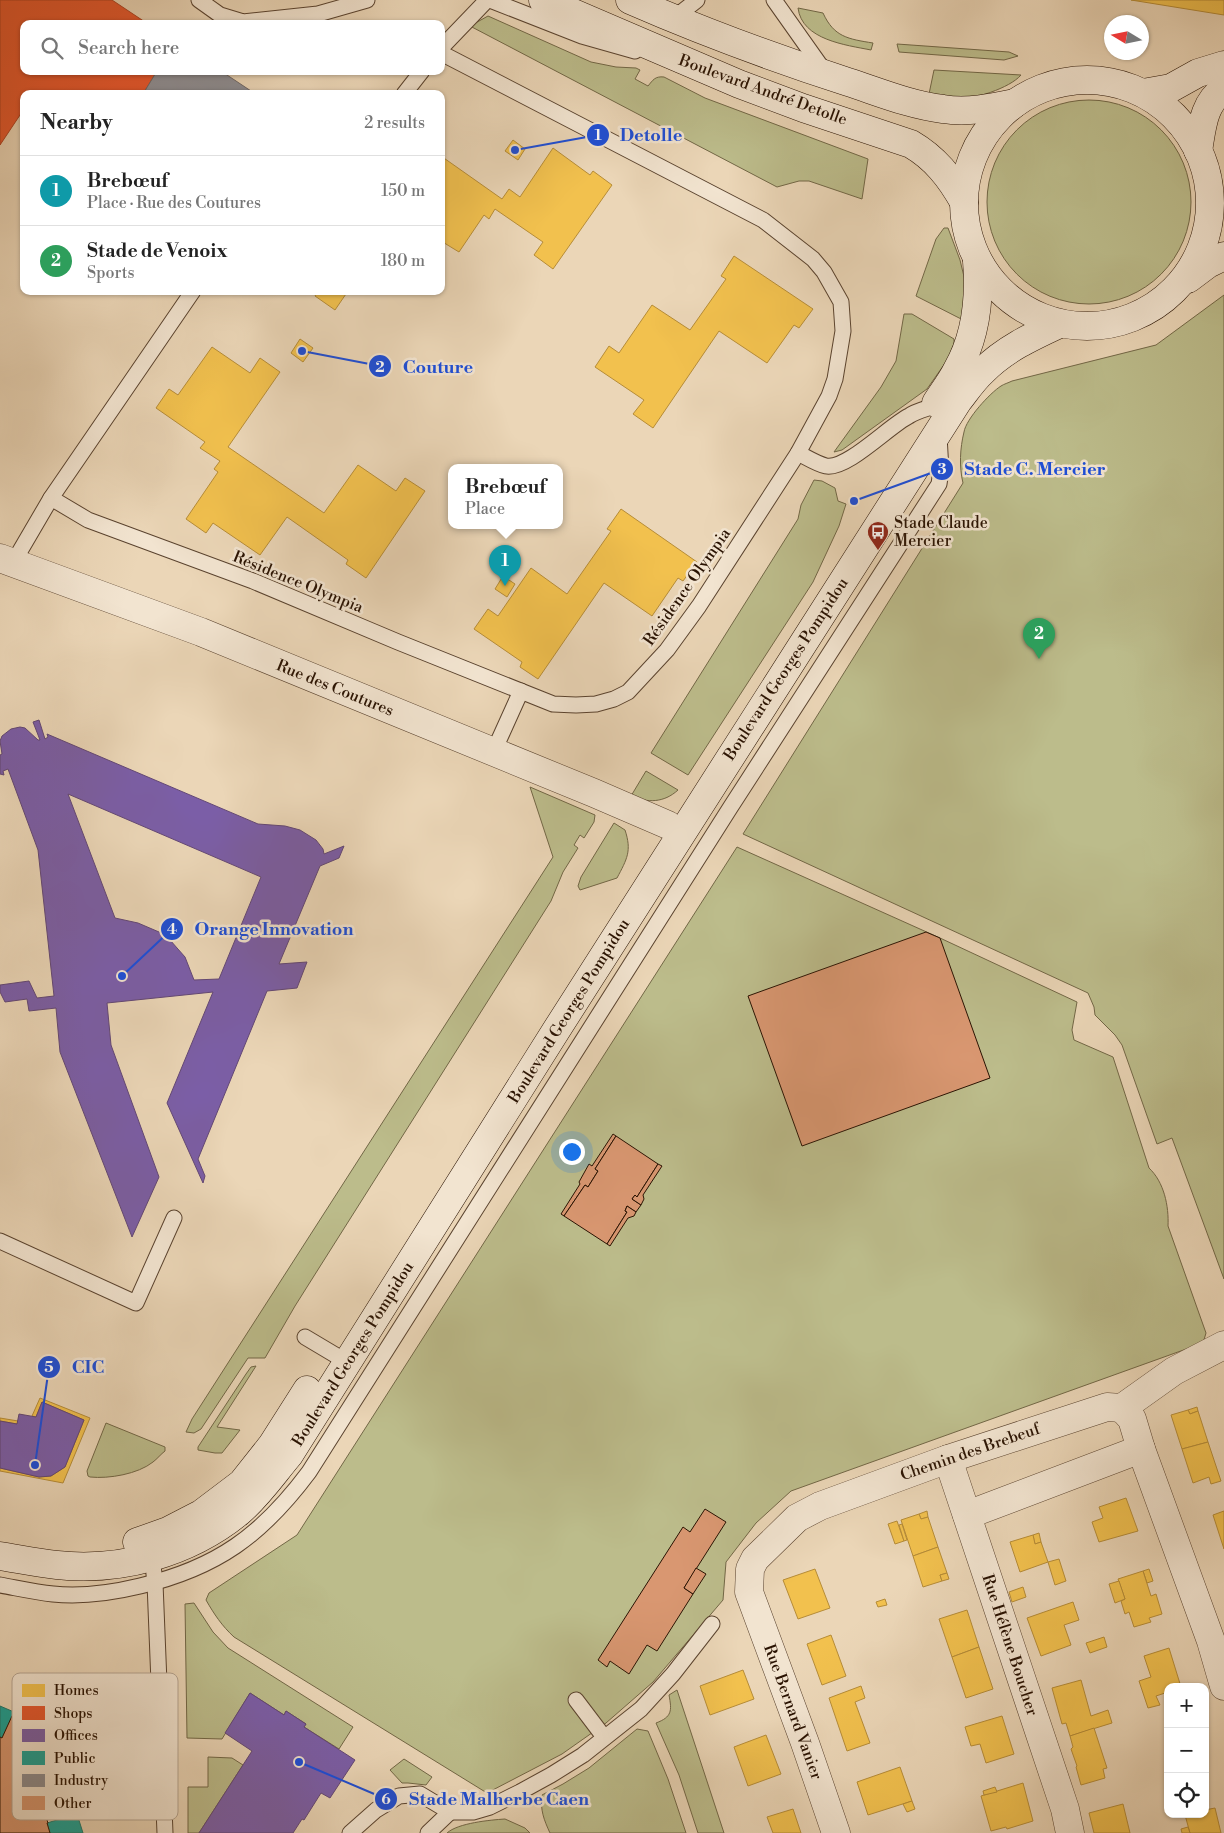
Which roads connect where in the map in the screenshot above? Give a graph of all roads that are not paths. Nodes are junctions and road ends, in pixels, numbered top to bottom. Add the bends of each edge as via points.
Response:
1 (199, 0) edge
2 (367, 0) edge
3 (488, 0) edge
4 (543, 0) edge
5 (630, 0) edge
6 (696, 0) edge
7 (774, 0) edge
8 (673, 19) junction
9 (236, 20) edge
10 (262, 20) edge
11 (445, 44) edge
12 (445, 55) edge
13 (680, 60) junction
14 (1224, 65) edge
15 (419, 75) edge
16 (828, 75) junction
17 (1224, 89) edge
18 (407, 90) edge
19 (1143, 93) junction
20 (1015, 103) junction
21 (1209, 163) edge
22 (964, 202) junction
23 (1224, 256) edge
24 (977, 261) junction
25 (1173, 291) junction
26 (190, 295) edge
27 (1059, 324) junction
28 (936, 418) junction
29 (798, 452) junction
30 (51, 498) junction
31 (7, 560) edge
32 (521, 691) junction
33 (493, 753) junction
34 (675, 830) junction
35 (705, 847) junction
36 (174, 1218) dead end
37 (0, 1241) edge
38 (305, 1337) dead end
39 (1224, 1345) edge
40 (339, 1357) junction
41 (1122, 1408) junction
42 (1141, 1449) junction
43 (948, 1458) junction
44 (967, 1515) junction
45 (0, 1539) edge
46 (0, 1556) edge
47 (150, 1560) junction
48 (0, 1585) edge
49 (749, 1592) joint
50 (712, 1624) dead end
51 (156, 1673) edge
52 (1224, 1686) edge
53 (576, 1700) dead end
54 (604, 1737) junction
55 (450, 1812) junction
56 (164, 1820) edge
57 (165, 1833) edge
58 (350, 1833) edge
59 (428, 1833) edge
60 (836, 1833) edge
61 (1070, 1833) edge

1 - 9 lane via 220,15
2 - 10 lane via 318,14
3 - 11 lane
3 - 13 lane via 582,36
4 - 13 street, Boulevard André Detolle
5 - 8 street
6 - 8 lane
7 - 16 lane
8 - 16 street
12 - 29 lane, Résidence Olympia via 763,220 813,259 842,302 843,332 829,396
13 - 22 street, Boulevard André Detolle via 803,108 911,144 938,164 952,180
14 - 19 street via 1198,73 1171,88
15 - 18 lane
16 - 20 street via 943,110 977,110
17 - 21 street via 1212,99 1205,115
19 - 20 street via 1110,82 1068,81 1043,88
19 - 21 street via 1176,117
20 - 22 street via 1000,115 979,142 971,161
21 - 25 street via 1210,215 1206,237 1198,258
22 - 24 street via 966,227
23 - 25 street
24 - 27 street via 1000,293 1026,311
24 - 28 street, Boulevard Georges Pompidou via 978,302 970,340
25 - 27 street via 1154,307 1133,318 1096,326
26 - 30 lane
27 - 28 street, Boulevard Georges Pompidou via 1020,342 996,359 964,394
28 - 29 lane via 908,416 834,466 827,466
28 - 34 street, Boulevard Georges Pompidou
28 - 35 lane via 941,470 939,484
29 - 32 lane, Résidence Olympia via 699,606 667,650 628,692 596,704 576,705 553,704
30 - 31 lane
30 - 32 lane, Résidence Olympia via 88,520 253,580
31 - 33 street, Rue des Coutures via 201,632
32 - 33 lane
33 - 34 street, Rue des Coutures via 594,793
34 - 35 lane
34 - 40 street, Boulevard Georges Pompidou
35 - 47 lane via 293,1494 264,1524 213,1561 186,1573
36 - 37 lane via 136,1303
38 - 40 lane
39 - 41 street via 1174,1371
40 - 47 street, Boulevard Georges Pompidou via 242,1483 201,1514 168,1531
41 - 42 street via 1132,1419
41 - 43 street, Chemin des Brebeuf via 1107,1407
42 - 44 street
42 - 52 street via 1211,1641
43 - 44 street, Rue Hélène Boucher
43 - 49 street, Chemin des Brebeuf via 796,1518 755,1559 750,1568
44 - 61 street, Rue Hélène Boucher via 1065,1809
45 - 47 street, Boulevard Georges Pompidou via 59,1550 107,1548
46 - 47 street, Boulevard Georges Pompidou via 75,1566
47 - 48 lane via 103,1594 54,1594
47 - 51 lane
49 - 60 street, Rue Bernard Vanier
50 - 54 lane via 641,1709
53 - 54 lane
54 - 55 lane via 583,1755 490,1807 473,1812
55 - 58 lane via 420,1794 399,1796 376,1810
55 - 59 lane
56 - 57 lane

